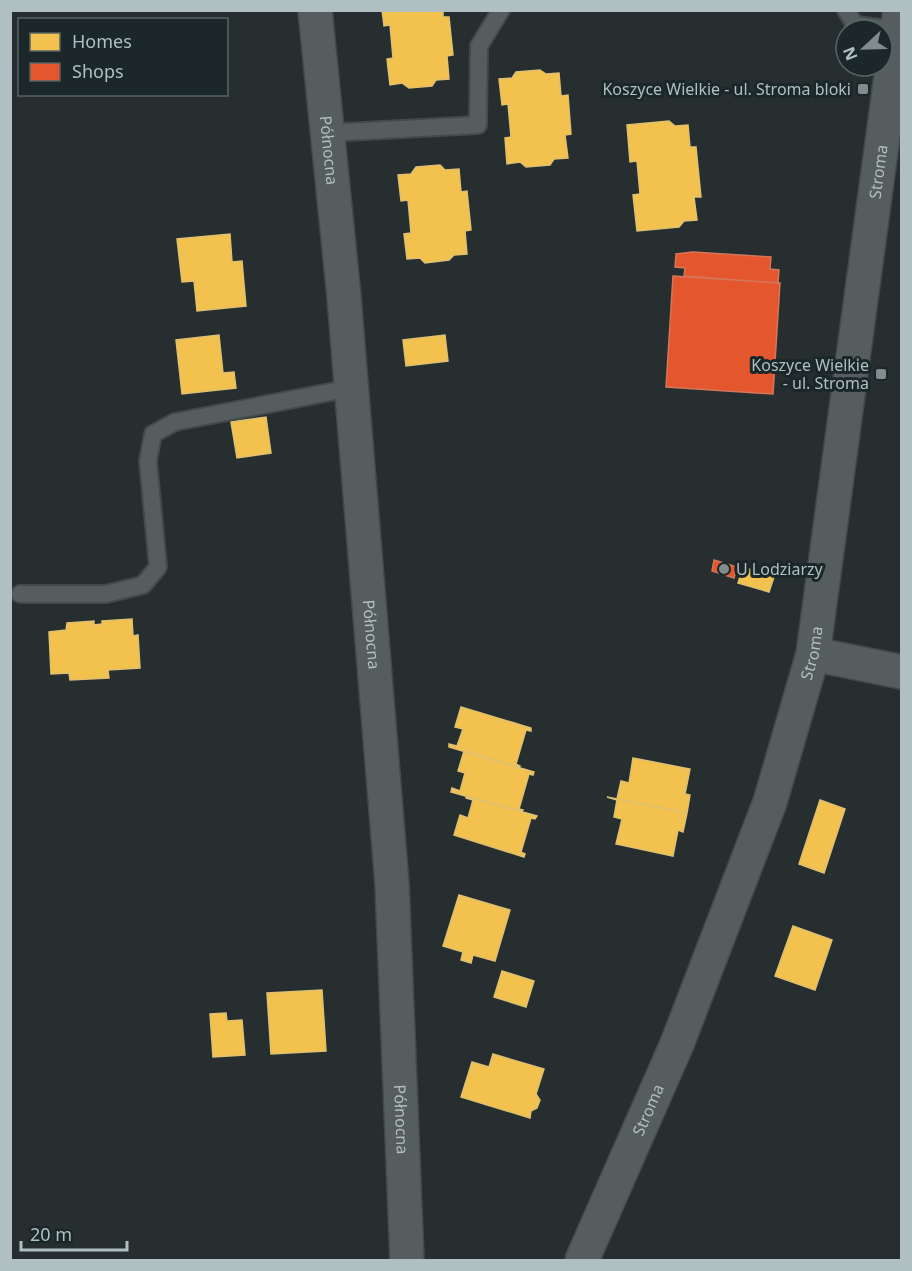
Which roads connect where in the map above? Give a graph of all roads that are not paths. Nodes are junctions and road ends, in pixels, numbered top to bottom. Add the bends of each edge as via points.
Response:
1 (315, 10) edge
2 (501, 10) edge
3 (846, 10) edge
4 (899, 20) edge
5 (327, 133) junction
6 (351, 388) junction
7 (20, 594) dead end
8 (813, 654) junction
9 (902, 672) edge
10 (407, 1260) edge
11 (582, 1260) edge

1 - 5 street, Północna
2 - 5 lane via 479,46 478,125
3 - 4 lane via 855,25
4 - 8 street, Stroma
5 - 6 street, Północna
6 - 7 lane via 175,422 153,434 148,461 158,567 143,585 106,594
6 - 10 street, Północna via 392,884
8 - 9 street
8 - 11 street, Stroma via 770,802 677,1044

